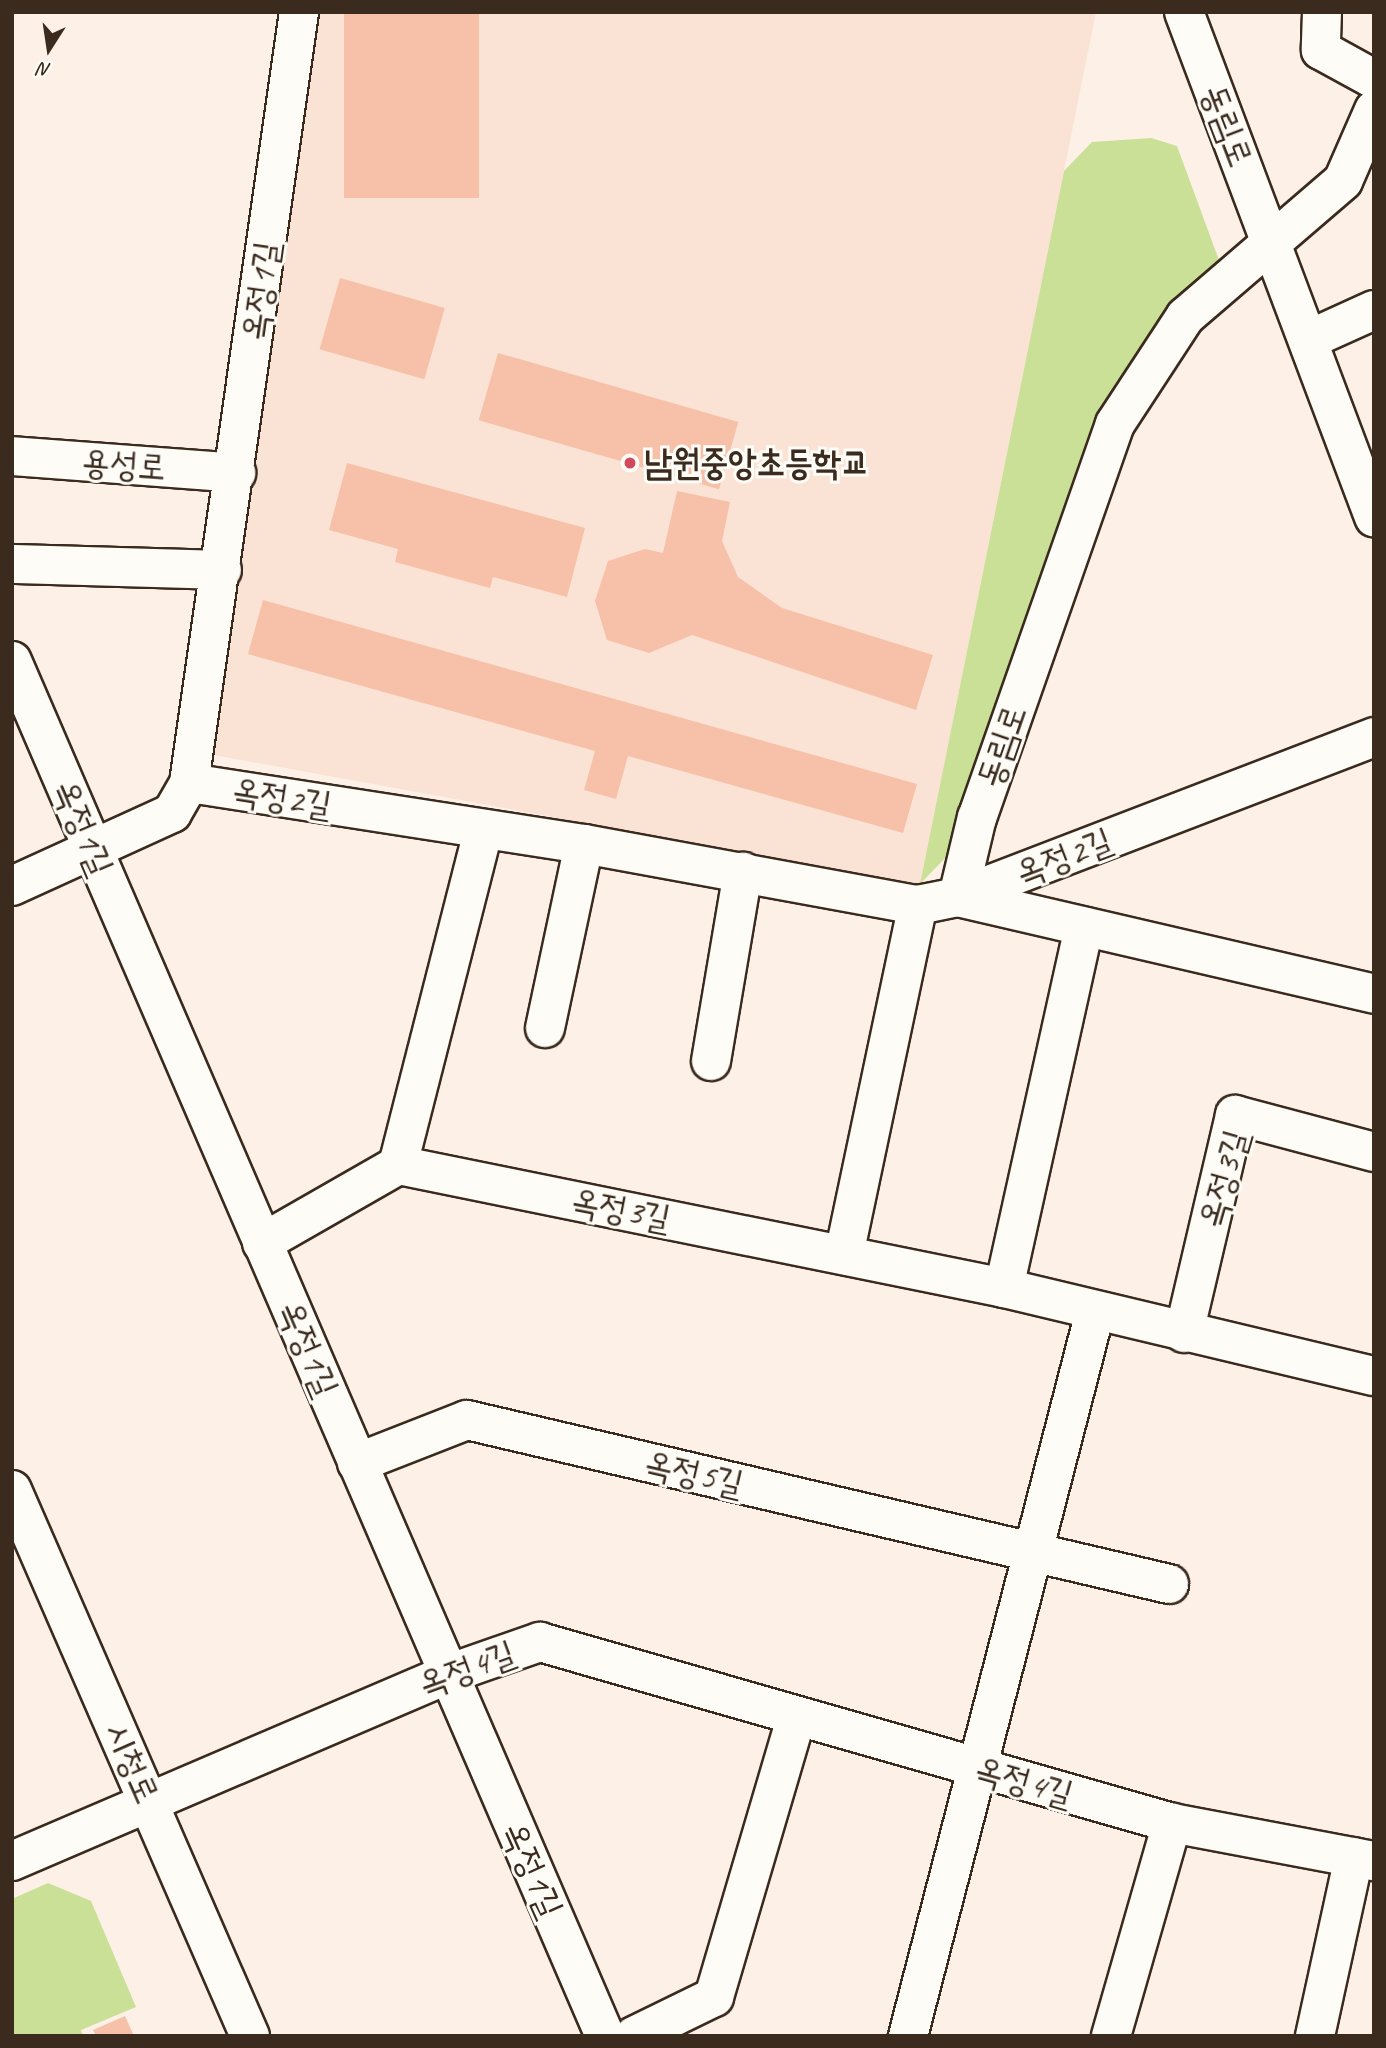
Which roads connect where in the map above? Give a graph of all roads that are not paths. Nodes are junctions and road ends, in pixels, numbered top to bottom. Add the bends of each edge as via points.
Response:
1 (299, 12) edge
2 (1184, 12) edge
3 (1322, 12) edge
4 (1374, 79) edge
5 (1374, 110) edge
6 (1270, 239) junction
7 (1374, 310) edge
8 (1310, 339) junction
9 (12, 456) edge
10 (236, 473) junction
11 (1374, 517) edge
12 (12, 564) edge
13 (222, 570) junction
14 (12, 661) edge
15 (1374, 737) edge
16 (189, 783) junction
17 (483, 831) junction
18 (584, 844) junction
19 (92, 850) junction
20 (743, 872) junction
21 (12, 886) edge
22 (958, 897) junction
23 (918, 905) junction
24 (1084, 927) junction
25 (1374, 994) edge
26 (545, 1028) dead end
27 (711, 1062) dead end
28 (1374, 1152) edge
29 (398, 1165) junction
30 (262, 1243) junction
31 (844, 1255) junction
32 (1004, 1288) junction
33 (1095, 1312) junction
34 (1185, 1333) junction
35 (1374, 1376) edge
36 (357, 1464) junction
37 (12, 1490) edge
38 (1036, 1556) junction
39 (1169, 1584) dead end
40 (445, 1675) junction
41 (796, 1718) junction
42 (979, 1770) junction
43 (147, 1799) junction
44 (1172, 1823) junction
45 (1364, 1859) edge
46 (12, 1861) edge
47 (250, 2036) edge
48 (605, 2036) edge
49 (634, 2036) edge
50 (908, 2036) edge
51 (1111, 2036) edge
52 (1315, 2036) edge

1 - 10 street, 옥정1길
2 - 6 street, 동림로
3 - 4 street via 1321,50
5 - 6 street via 1343,181
6 - 8 street, 동림로
6 - 22 street, 동림로 via 1185,317 1115,424 977,817
7 - 8 street
8 - 11 street, 동림로
9 - 10 street, 용성로
10 - 13 street, 옥정1길
12 - 13 street
13 - 16 street, 옥정1길
14 - 19 street, 옥정1길
15 - 22 street, 옥정2길
16 - 17 street, 옥정2길
16 - 19 street, 옥정2길 via 172,813
17 - 18 street, 옥정2길
17 - 29 street
18 - 20 street, 옥정2길
18 - 26 street
19 - 21 street, 옥정2길
19 - 30 street, 옥정1길
20 - 23 street, 옥정2길
20 - 27 street
22 - 23 street, 옥정2길
22 - 24 street
23 - 31 street
24 - 25 street
24 - 32 street
28 - 34 street, 옥정3길 via 1235,1115
29 - 30 street
29 - 31 street, 옥정3길
30 - 36 street, 옥정1길
31 - 32 street, 옥정3길
32 - 33 street, 옥정3길
33 - 34 street, 옥정3길
33 - 38 street
34 - 35 street, 옥정3길
36 - 38 street, 옥정5길 via 467,1420
36 - 40 street, 옥정1길
37 - 43 street, 시청로
38 - 39 street, 옥정5길
38 - 42 street
40 - 41 street, 옥정4길 via 540,1642
40 - 43 street, 옥정4길
40 - 48 street, 옥정1길
41 - 42 street, 옥정4길
41 - 49 street via 714,1997
42 - 44 street, 옥정4길
42 - 50 street
43 - 46 street, 옥정4길
43 - 47 street, 시청로
44 - 45 street, 옥정4길
44 - 51 street
45 - 52 street, 옥정4길

